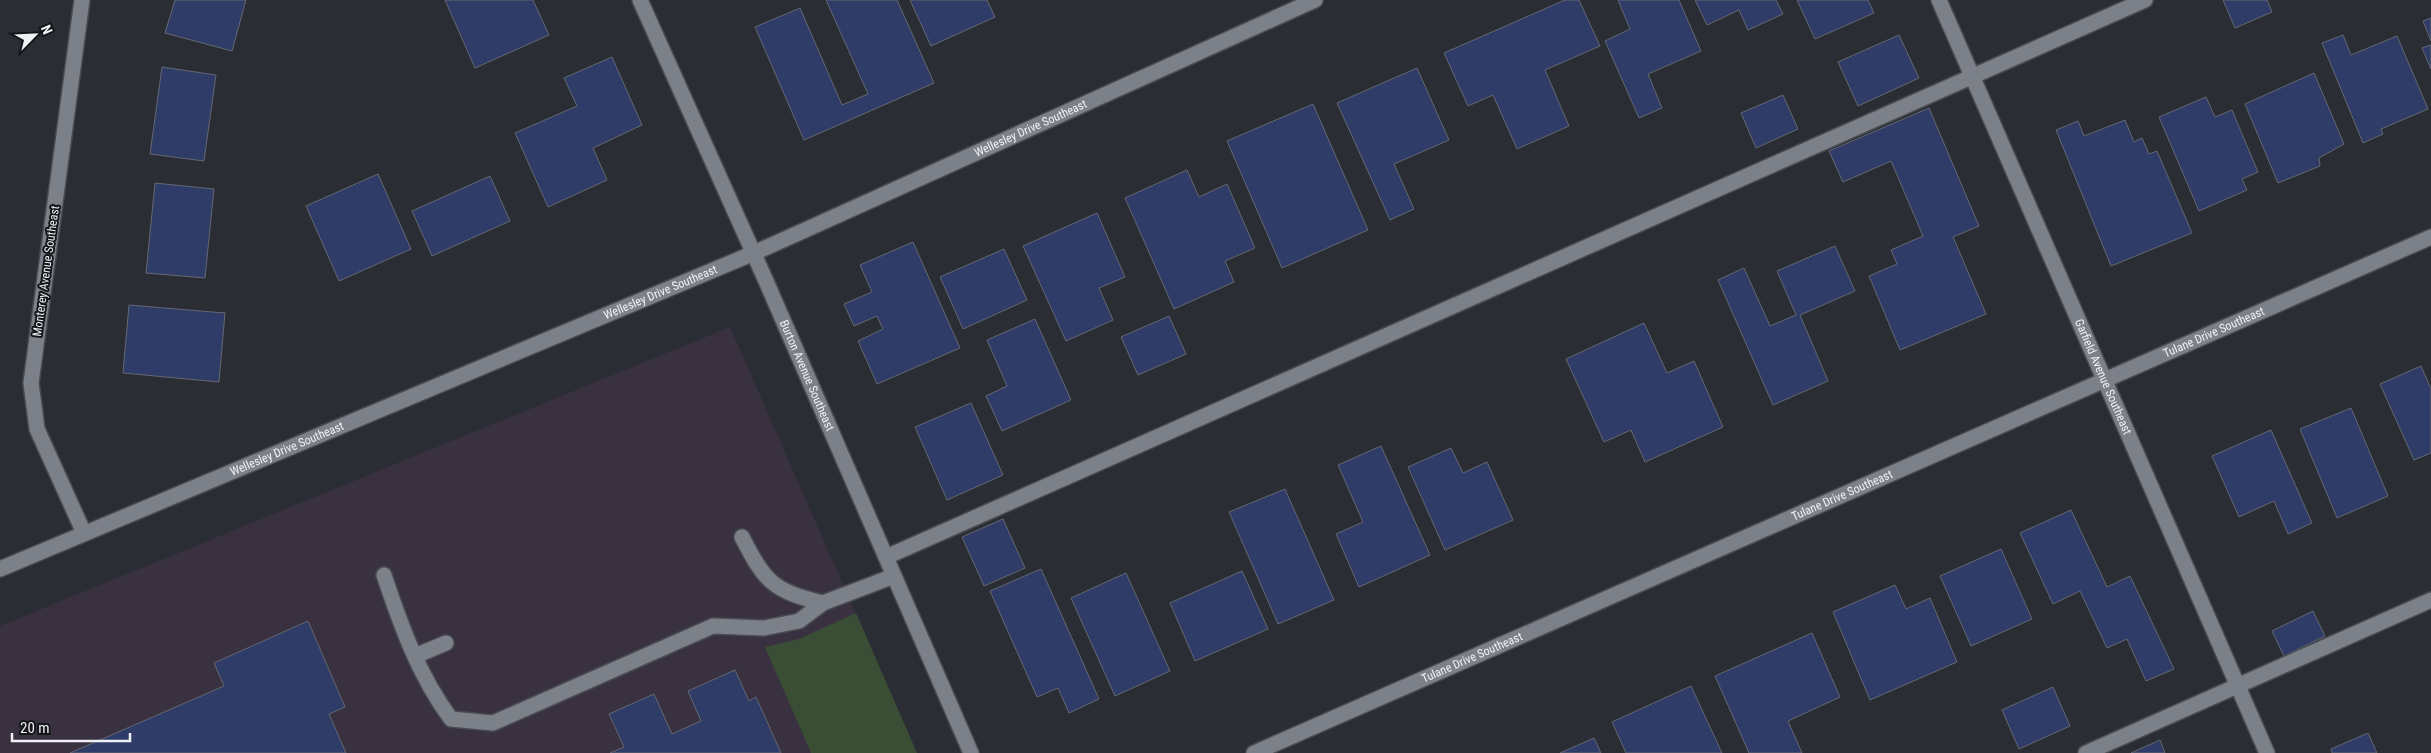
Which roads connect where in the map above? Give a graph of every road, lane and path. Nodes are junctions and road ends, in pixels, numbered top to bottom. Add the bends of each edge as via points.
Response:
1 (82, 0) edge
2 (640, 0) edge
3 (1315, 0) edge
4 (1939, 0) edge
5 (2145, 0) edge
6 (1973, 76) junction
7 (2431, 237) edge
8 (754, 253) junction
9 (2106, 380) junction
10 (84, 533) junction
11 (742, 537) dead end
12 (886, 557) junction
13 (0, 569) edge
14 (384, 576) dead end
15 (894, 576) junction
16 (2431, 600) edge
17 (823, 603) junction
18 (446, 643) dead end
19 (415, 656) junction
20 (2238, 686) junction
21 (971, 753) edge
22 (1254, 753) edge
23 (2086, 753) edge
24 (2267, 753) edge

1 - 10 street, Monterey Avenue Southeast via 31,383 37,429
2 - 8 street, Burton Avenue Southeast
3 - 8 street, Wellesley Drive Southeast
4 - 6 street, Garfield Avenue Southeast
5 - 6 street
6 - 9 street, Garfield Avenue Southeast
6 - 12 street
7 - 9 street, Tulane Drive Southeast
8 - 10 street, Wellesley Drive Southeast
8 - 12 street, Burton Avenue Southeast
9 - 20 street, Garfield Avenue Southeast
9 - 22 street, Tulane Drive Southeast
10 - 13 street, Wellesley Drive Southeast
11 - 17 street via 757,566 770,582 793,596
12 - 15 street, Burton Avenue Southeast
14 - 19 street
15 - 17 street
15 - 21 street, Burton Avenue Southeast
16 - 20 street
17 - 19 street via 799,622 764,628 713,626 493,723 452,719 433,694
18 - 19 street
20 - 23 street
20 - 24 street, Garfield Avenue Southeast

